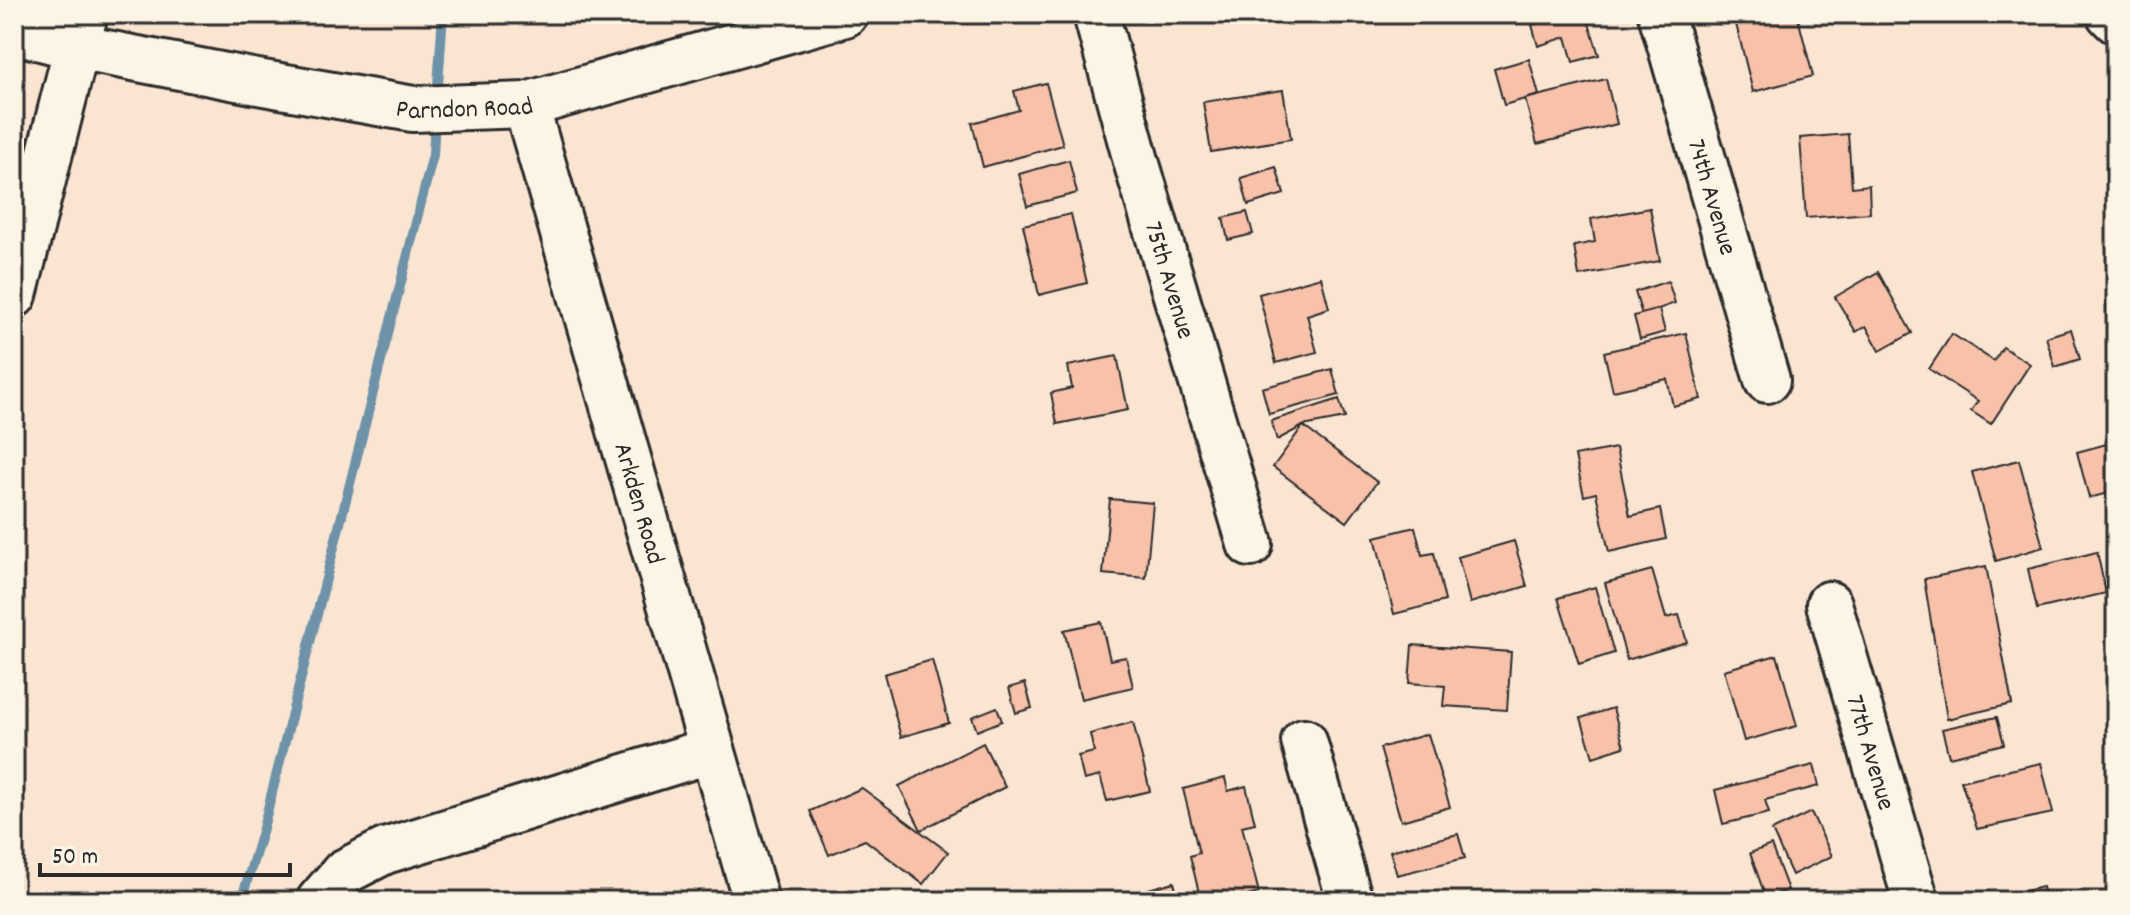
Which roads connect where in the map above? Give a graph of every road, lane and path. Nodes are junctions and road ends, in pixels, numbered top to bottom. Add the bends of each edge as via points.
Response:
1 (845, 14) edge
2 (1096, 14) edge
3 (1661, 14) edge
4 (2109, 14) edge
5 (2116, 21) edge
6 (81, 30) edge
7 (14, 31) edge
8 (526, 105) junction
9 (14, 295) edge
10 (1767, 380) dead end
11 (1250, 544) dead end
12 (1829, 604) dead end
13 (1304, 741) dead end
14 (712, 750) junction
15 (319, 901) edge
16 (756, 901) edge
17 (1350, 901) edge
18 (1916, 901) edge

1 - 8 street, Parndon Road
2 - 11 street, 75th Avenue
3 - 10 street, 74th Avenue
4 - 5 street
6 - 7 street, Parndon Road
6 - 8 street, Parndon Road via 252,81 413,109
6 - 9 street
8 - 14 street, Arkden Road
12 - 18 street, 77th Avenue
13 - 17 street
14 - 15 street via 385,851 344,872
14 - 16 street, Arkden Road

